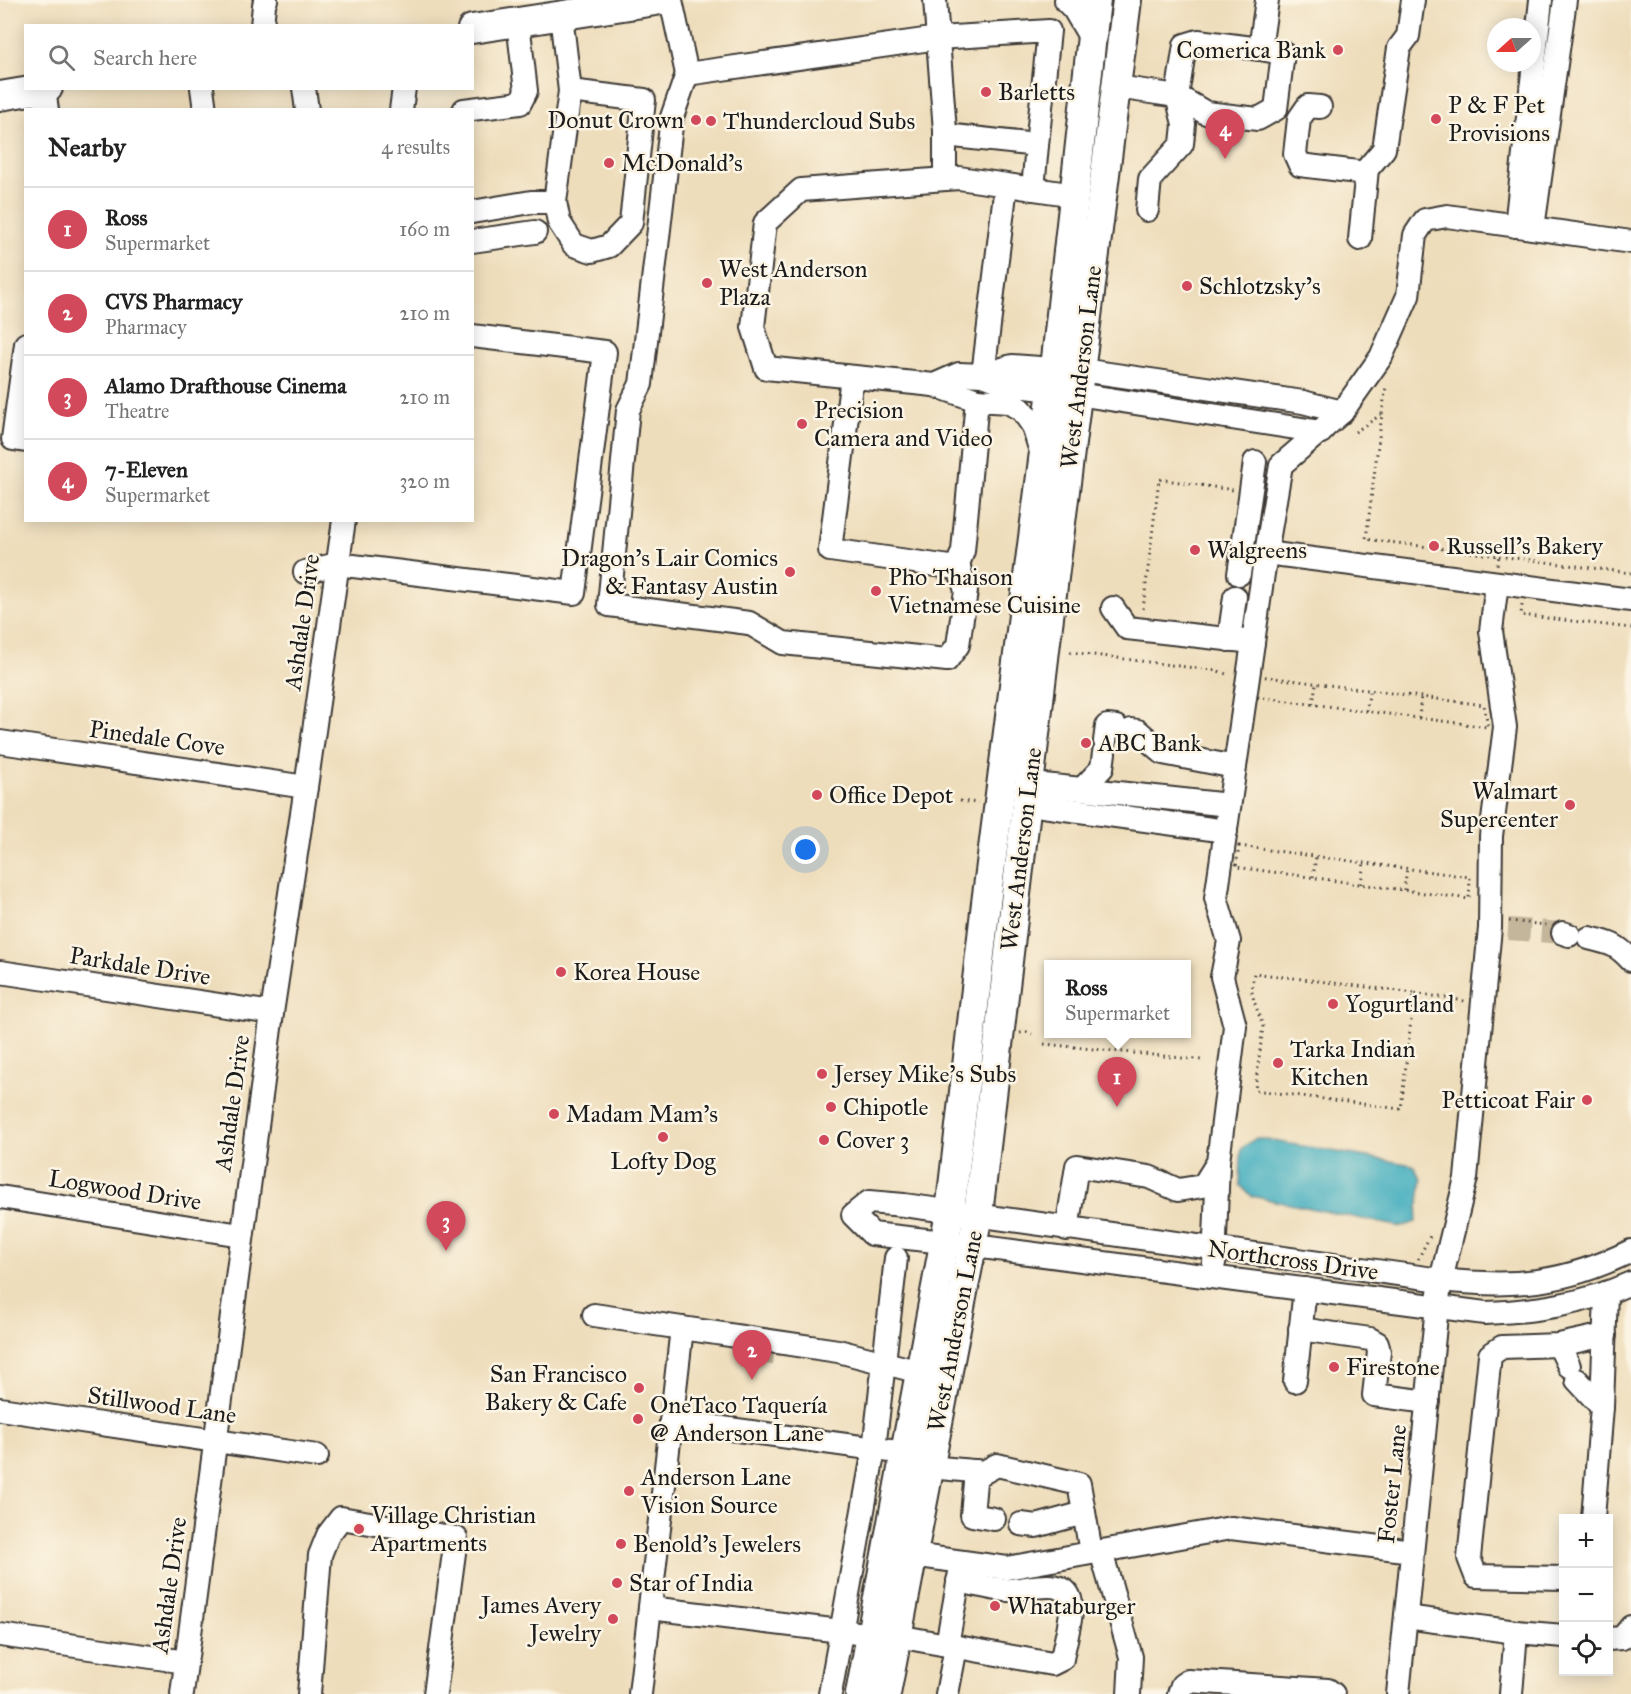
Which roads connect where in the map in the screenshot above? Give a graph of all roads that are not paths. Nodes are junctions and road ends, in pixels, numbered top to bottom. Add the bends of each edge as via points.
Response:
1 (266, 0) edge
2 (662, 0) edge
3 (671, 0) edge
4 (935, 0) edge
5 (1069, 0) edge
6 (1096, 0) edge
7 (1127, 0) edge
8 (1267, 0) edge
9 (1413, 0) edge
10 (1541, 0) edge
11 (1565, 0) edge
12 (542, 14) edge
13 (262, 24) edge
14 (474, 29) edge
15 (1093, 36) junction
16 (938, 38) junction
17 (1260, 49) junction
18 (687, 74) junction
19 (1117, 87) junction
20 (1, 89) edge
21 (24, 89) edge
22 (46, 90) edge
23 (202, 90) edge
24 (304, 90) edge
25 (404, 90) edge
26 (570, 91) junction
27 (1177, 96) junction
28 (1320, 107) dead end
29 (47, 108) edge
30 (205, 108) edge
31 (307, 108) edge
32 (401, 108) edge
33 (474, 109) edge
34 (945, 135) junction
35 (1037, 145) junction
36 (1366, 173) junction
37 (945, 179) junction
38 (1006, 185) junction
39 (1033, 189) junction
40 (1075, 195) junction
41 (555, 202) junction
42 (1147, 210) dead end
43 (474, 212) edge
44 (1525, 227) junction
45 (535, 232) dead end
46 (1360, 239) dead end
47 (474, 241) edge
48 (1631, 242) edge
49 (474, 336) edge
50 (24, 359) edge
51 (983, 375) junction
52 (852, 377) junction
53 (1066, 381) junction
54 (934, 385) junction
55 (977, 400) junction
56 (1342, 412) junction
57 (1321, 432) junction
58 (24, 441) edge
59 (1042, 458) junction
60 (1255, 462) dead end
61 (344, 522) edge
62 (1266, 553) junction
63 (338, 564) junction
64 (958, 564) junction
65 (304, 572) dead end
66 (1239, 574) dead end
67 (1497, 576) junction
68 (1235, 597) dead end
69 (1631, 600) edge
70 (1113, 608) dead end
71 (1229, 640) junction
72 (1253, 642) junction
73 (0, 742) edge
74 (1235, 767) junction
75 (306, 787) junction
76 (1082, 789) junction
77 (1021, 794) junction
78 (1229, 805) junction
79 (1226, 831) junction
80 (986, 903) junction
81 (1574, 936) tunnel mouth
82 (1631, 960) edge
83 (0, 972) edge
84 (272, 1013) junction
85 (998, 1037) junction
86 (1218, 1162) junction
87 (0, 1197) edge
88 (950, 1212) junction
89 (978, 1214) junction
90 (1067, 1229) junction
91 (241, 1235) junction
92 (958, 1243) junction
93 (1214, 1248) junction
94 (1631, 1251) edge
95 (896, 1258) dead end
96 (1213, 1276) junction
97 (1441, 1280) junction
98 (1631, 1283) edge
99 (1305, 1289) junction
100 (1606, 1293) junction
101 (1437, 1306) junction
102 (594, 1316) dead end
103 (682, 1328) junction
104 (1300, 1329) junction
105 (1605, 1335) junction
106 (1559, 1344) junction
107 (758, 1348) junction
108 (832, 1350) junction
109 (883, 1363) junction
110 (920, 1372) junction
111 (1295, 1381) dead end
112 (1428, 1402) junction
113 (1602, 1407) junction
114 (0, 1409) edge
115 (671, 1421) junction
116 (216, 1440) junction
117 (874, 1449) junction
118 (317, 1456) dead end
119 (917, 1460) junction
120 (976, 1471) junction
121 (1084, 1513) junction
122 (1593, 1514) edge
123 (994, 1519) dead end
124 (1021, 1524) dead end
125 (1412, 1551) junction
126 (1096, 1552) junction
127 (912, 1555) junction
128 (960, 1572) junction
129 (1559, 1578) edge
130 (650, 1608) junction
131 (1406, 1617) junction
132 (1631, 1627) edge
133 (842, 1630) junction
134 (1516, 1632) junction
135 (0, 1635) edge
136 (884, 1636) junction
137 (1559, 1636) edge
138 (1613, 1639) edge
139 (952, 1646) junction
140 (186, 1662) junction
141 (1276, 1691) edge
142 (182, 1694) edge
143 (309, 1694) edge
144 (435, 1694) edge
145 (640, 1694) edge
146 (830, 1694) edge
147 (860, 1694) edge
148 (886, 1694) edge
149 (947, 1694) edge
150 (1129, 1694) edge
151 (1179, 1694) edge
152 (1333, 1694) edge
153 (1398, 1694) edge
154 (1511, 1694) edge

1 - 13 street
2 - 12 main road
3 - 18 street
4 - 16 street
5 - 15 main road
6 - 15 main road, West Anderson Lane
7 - 19 main road, West Anderson Lane
8 - 17 street
9 - 36 street via 1408,36 1399,48 1384,149
10 - 44 street
11 - 44 street
12 - 14 main road
12 - 26 street
12 - 33 street via 520,103
15 - 40 main road, West Anderson Lane
16 - 18 street
16 - 34 street
16 - 35 street via 1049,32
17 - 27 street via 1198,41 1185,45
17 - 27 street via 1283,53 1276,109 1264,116 1258,119 1206,113
18 - 64 street via 672,117 641,384 628,410 609,605 749,623 783,642 947,660 958,645 966,591
19 - 27 street
19 - 53 main road, West Anderson Lane
20 - 21 main road
22 - 29 street
23 - 30 street
24 - 31 street
25 - 32 street
26 - 41 street
26 - 41 street via 644,100 631,223 609,246 592,251 574,245 560,222
27 - 42 street via 1184,124 1182,144 1150,179
28 - 36 street via 1308,106 1299,119 1295,154 1300,165
34 - 35 street
34 - 37 street
35 - 39 street
36 - 46 street
37 - 38 street
37 - 52 street via 801,190 765,223 753,327 766,368
38 - 39 street
38 - 51 street
39 - 40 street
40 - 53 main road, West Anderson Lane
41 - 43 street
44 - 48 street
44 - 56 street via 1447,216 1425,220 1415,235 1408,296 1381,357
45 - 47 street
49 - 63 street via 605,352 574,593
50 - 58 street via 13,439
51 - 53 street via 1012,366
51 - 54 street via 959,374
52 - 54 street
52 - 64 street via 830,550 950,567
53 - 56 street via 1303,402
53 - 57 street
53 - 59 main road, West Anderson Lane
53 - 77 main road, West Anderson Lane
54 - 55 street
55 - 59 street via 1008,402 1022,410 1033,426
55 - 64 street via 963,551
56 - 57 street
57 - 62 street via 1281,465
59 - 77 main road, West Anderson Lane
60 - 66 street
61 - 63 street, Ashdale Drive
62 - 67 street
62 - 72 street
63 - 65 street
63 - 75 street, Ashdale Drive
67 - 69 street
67 - 97 street, Foster Lane via 1491,631 1505,727 1491,836 1499,928 1466,1178
68 - 71 street
70 - 71 street via 1127,628
71 - 72 street
72 - 74 street
73 - 75 street, Pinedale Cove
74 - 76 street via 1163,753 1138,731 1114,738 1102,768
74 - 78 street
75 - 84 street, Ashdale Drive
76 - 77 street via 1044,785
76 - 78 street
77 - 79 street via 1043,806
77 - 80 main road, West Anderson Lane
77 - 85 main road, West Anderson Lane
78 - 79 street
79 - 86 street via 1216,898 1229,941 1222,977 1235,1026
80 - 85 main road via 1000,922 990,1007
80 - 88 main road, West Anderson Lane
81 - 82 street via 1610,943
83 - 84 street, Parkdale Drive
84 - 91 street, Ashdale Drive
85 - 89 main road, West Anderson Lane
86 - 90 street via 1203,1186 1178,1190 1149,1177 1077,1166
86 - 93 street
87 - 91 street, Logwood Drive
88 - 89 street, Northcross Drive
88 - 92 main road, West Anderson Lane
88 - 92 street, Northcross Drive via 869,1203 853,1215 872,1234
89 - 90 street, Northcross Drive
89 - 92 main road, West Anderson Lane
90 - 93 street, Northcross Drive
91 - 116 street, Ashdale Drive
92 - 96 street, Northcross Drive
92 - 110 main road, West Anderson Lane
92 - 119 main road, West Anderson Lane
93 - 96 street
93 - 97 street, Northcross Drive
94 - 97 street, Northcross Drive via 1587,1270 1543,1281 1485,1285
95 - 109 street
96 - 99 street, Northcross Drive
97 - 101 street, Foster Lane
98 - 100 street, Northcross Drive
99 - 101 street, Northcross Drive
99 - 104 street
100 - 101 street, Northcross Drive via 1527,1311 1485,1313
100 - 105 street
101 - 112 street, Foster Lane
102 - 103 street
103 - 107 street
103 - 115 street
104 - 111 street
104 - 112 street via 1370,1339 1377,1343 1379,1352 1374,1395
105 - 106 street
105 - 113 street
106 - 113 street via 1573,1373
106 - 129 street via 1502,1347 1490,1354 1469,1558 1476,1576
107 - 108 street
107 - 108 street via 812,1357
108 - 109 street
109 - 110 street
109 - 117 street
110 - 119 main road, West Anderson Lane
112 - 125 street, Foster Lane
113 - 122 street
114 - 116 street, Stillwood Lane
115 - 117 street
115 - 130 street
116 - 118 street, Stillwood Lane
116 - 140 street, Ashdale Drive
117 - 119 street
117 - 133 street
119 - 120 street
119 - 127 main road, West Anderson Lane
119 - 136 main road, West Anderson Lane
120 - 121 street via 984,1472 997,1465 1079,1484
120 - 123 street via 972,1515
121 - 124 street via 1036,1526
121 - 126 street
125 - 126 street via 1232,1527
125 - 131 street, Foster Lane
126 - 128 street
126 - 150 street via 1131,1657
127 - 128 street
127 - 136 main road, West Anderson Lane
128 - 139 street
128 - 139 street via 1007,1590 1059,1587 1072,1604 1062,1659 1052,1664
130 - 133 street
130 - 145 street
131 - 134 street
131 - 153 street, Foster Lane
132 - 138 street via 1623,1638
133 - 136 street
133 - 146 street
134 - 137 street
134 - 154 street
135 - 140 street
136 - 139 street
136 - 147 main road, West Anderson Lane
136 - 148 main road, West Anderson Lane
139 - 149 street
140 - 142 street, Ashdale Drive
141 - 151 street via 1188,1681
141 - 152 street via 1329,1690
143 - 144 street via 320,1556 328,1534 341,1518 456,1538

